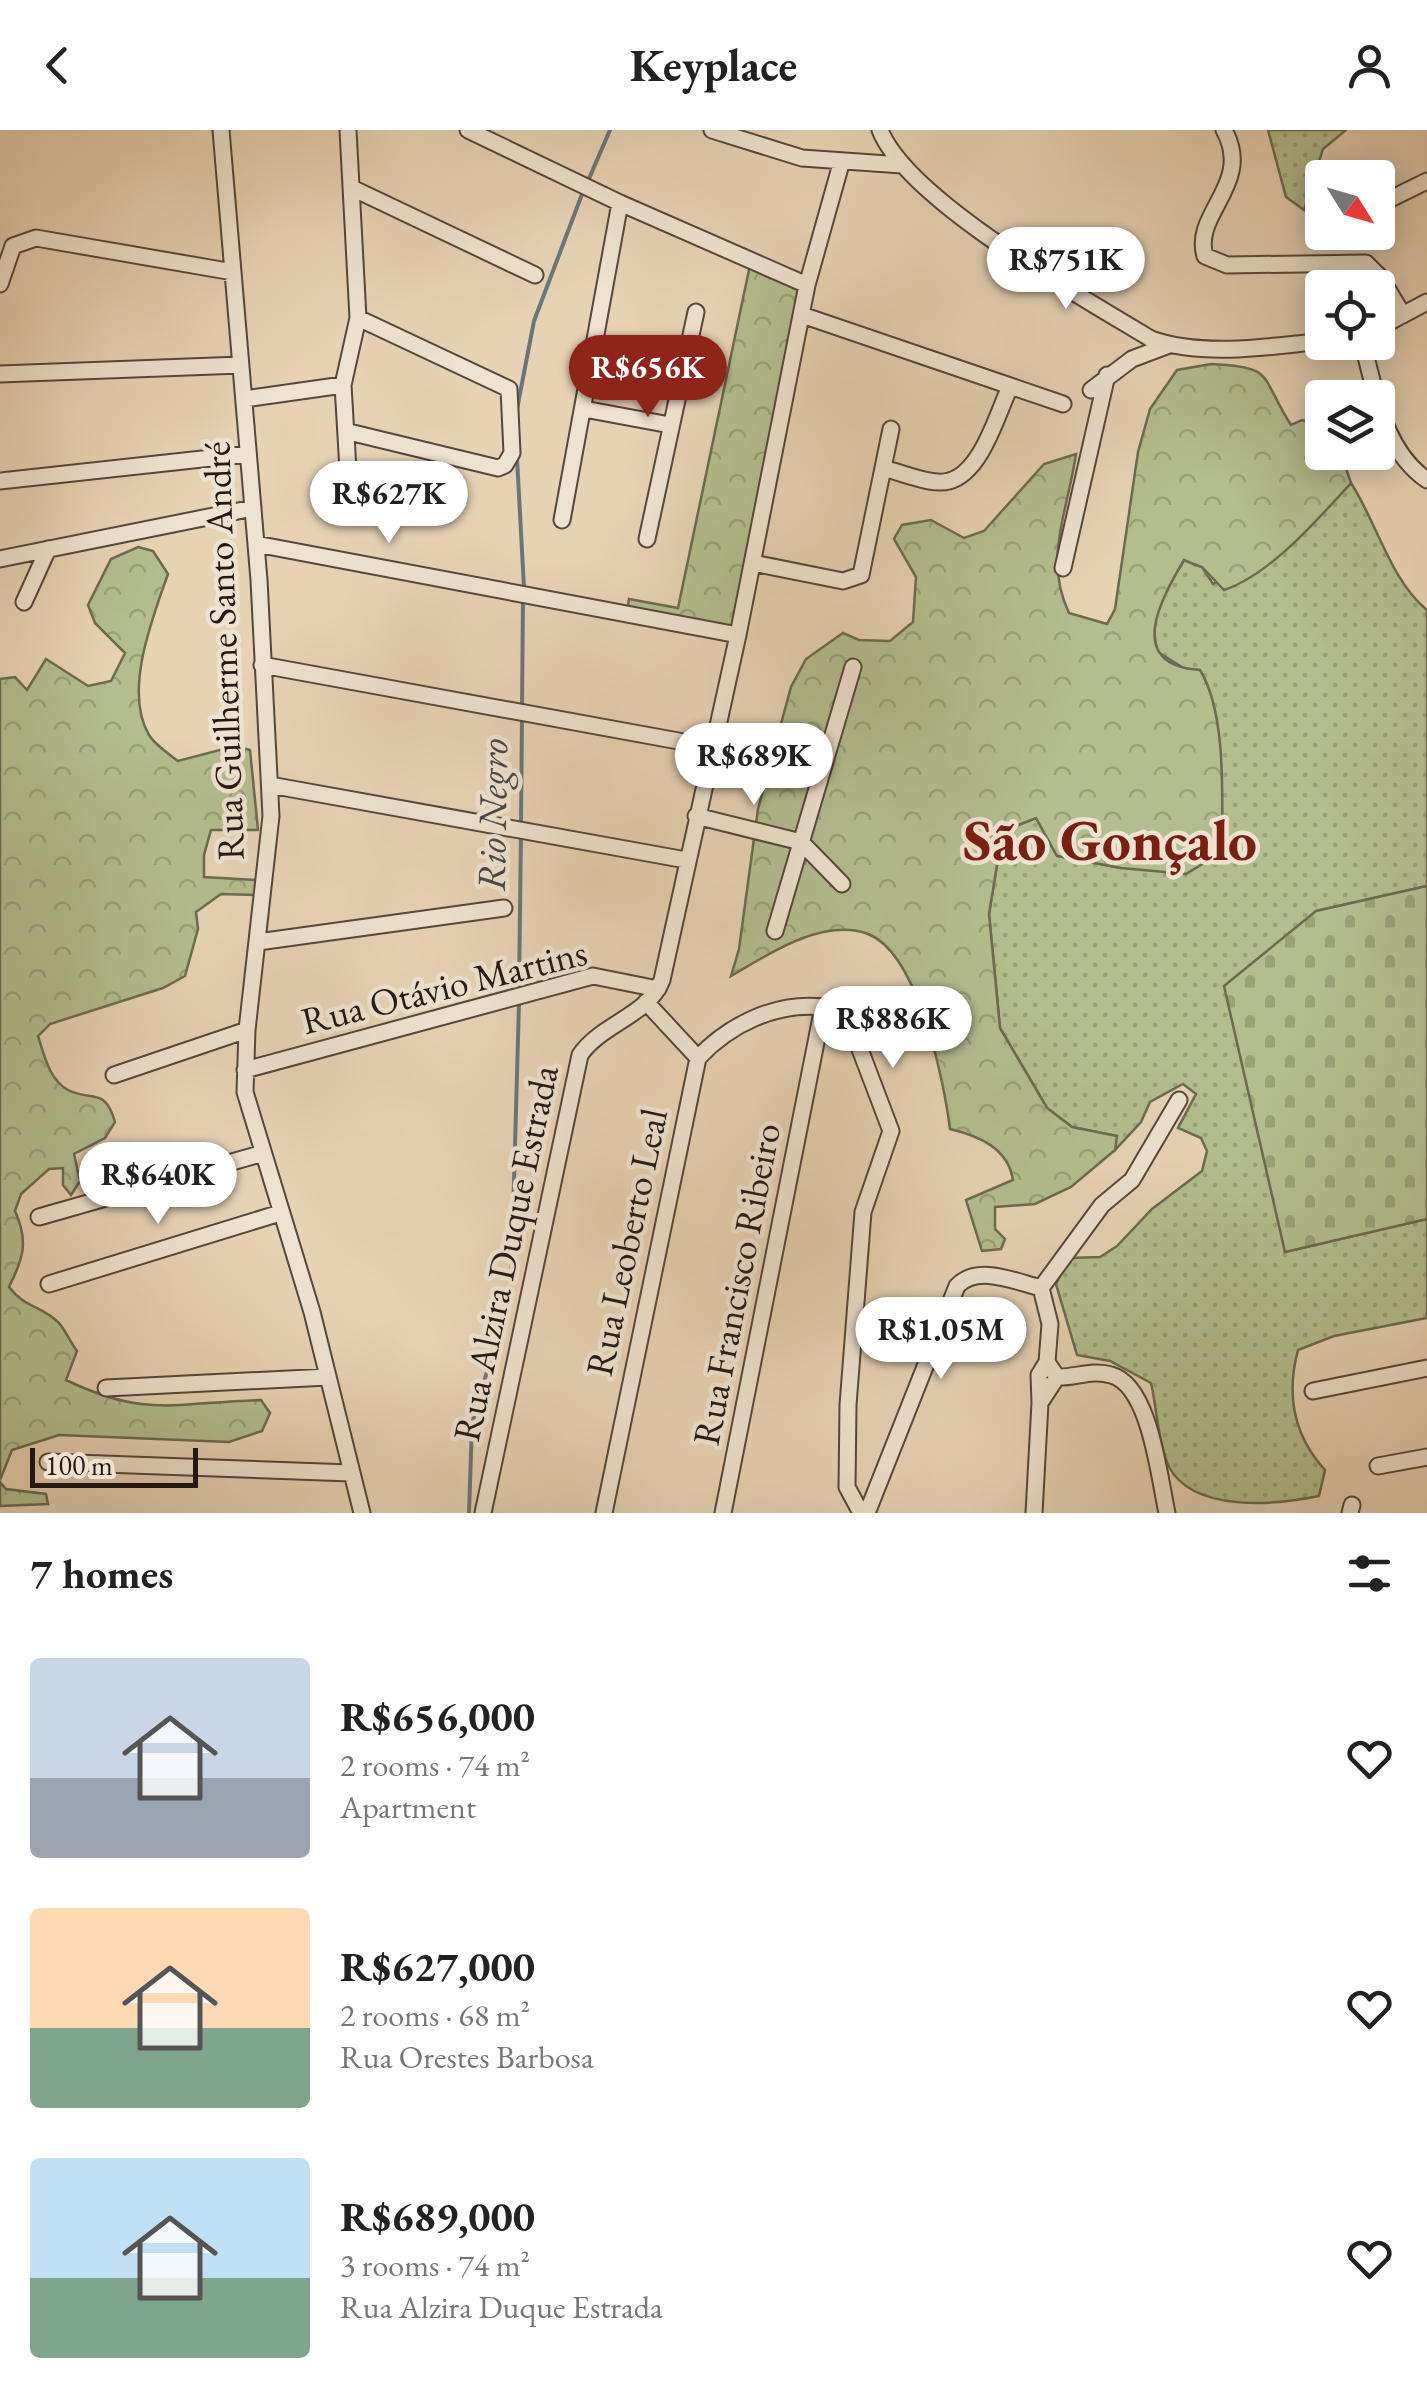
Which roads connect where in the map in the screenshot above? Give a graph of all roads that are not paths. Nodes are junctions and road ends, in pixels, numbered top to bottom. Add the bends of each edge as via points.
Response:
1 (220, 130) edge
2 (348, 130) edge
3 (468, 130) edge
4 (880, 130) edge
5 (1224, 130) edge
6 (716, 131) edge
7 (841, 164) junction
8 (902, 165) junction
9 (1427, 181) edge
10 (352, 188) junction
11 (1395, 197) edge
12 (620, 204) junction
13 (233, 272) junction
14 (535, 275) dead end
15 (0, 284) edge
16 (807, 285) junction
17 (1427, 302) edge
18 (696, 312) dead end
19 (802, 315) junction
20 (1403, 315) junction
21 (358, 318) junction
22 (1395, 319) edge
23 (1305, 342) edge
24 (1169, 345) junction
25 (1368, 360) edge
26 (241, 365) junction
27 (0, 374) edge
28 (1108, 375) junction
29 (343, 385) junction
30 (1009, 389) junction
31 (1091, 390) dead end
32 (244, 399) junction
33 (1064, 404) dead end
34 (584, 409) junction
35 (670, 425) junction
36 (891, 429) dead end
37 (349, 432) junction
38 (248, 454) junction
39 (886, 469) junction
40 (348, 470) dead end
41 (1427, 480) edge
42 (0, 481) edge
43 (253, 508) junction
44 (562, 520) dead end
45 (647, 538) dead end
46 (256, 544) junction
47 (48, 549) junction
48 (0, 559) edge
49 (753, 563) junction
50 (1063, 568) dead end
51 (24, 602) dead end
52 (738, 635) junction
53 (262, 665) junction
54 (853, 667) dead end
55 (711, 748) junction
56 (270, 786) junction
57 (696, 816) junction
58 (800, 842) junction
59 (686, 860) junction
60 (842, 884) dead end
61 (504, 908) dead end
62 (775, 932) dead end
63 (258, 942) junction
64 (658, 989) junction
65 (646, 1002) junction
66 (823, 1007) junction
67 (247, 1030) junction
68 (698, 1058) junction
69 (245, 1070) junction
70 (114, 1075) dead end
71 (1179, 1100) dead end
72 (260, 1154) junction
73 (280, 1213) junction
74 (39, 1217) dead end
75 (49, 1284) dead end
76 (1041, 1288) junction
77 (1046, 1362) junction
78 (1427, 1368) edge
79 (328, 1377) junction
80 (1057, 1377) junction
81 (106, 1388) dead end
82 (1313, 1391) dead end
83 (1040, 1402) junction
84 (1427, 1457) edge
85 (48, 1462) dead end
86 (1378, 1466) dead end
87 (351, 1473) junction
88 (362, 1513) edge
89 (483, 1513) edge
90 (604, 1513) edge
91 (723, 1513) edge
92 (864, 1513) edge
93 (1034, 1513) edge
94 (1167, 1513) edge

1 - 13 street, Rua Guilherme Santo André
2 - 10 street
3 - 12 street
4 - 8 street
5 - 20 street via 1234,161 1205,235 1205,256 1227,266 1366,262
6 - 7 street
7 - 8 street
7 - 16 street
8 - 24 street via 1014,252
9 - 11 street
10 - 14 street
10 - 21 street
12 - 16 street
12 - 34 street
13 - 15 street via 36,238 13,246
13 - 26 street, Rua Guilherme Santo André
16 - 19 street
17 - 20 street
18 - 35 street
19 - 30 street
19 - 49 street
20 - 22 street
21 - 29 street
21 - 37 street via 510,389 512,453 498,468
23 - 24 street
24 - 28 street
25 - 41 street via 1394,444 1406,466
26 - 27 street
26 - 32 street, Rua Guilherme Santo André
28 - 31 street
28 - 50 street
29 - 32 street
29 - 37 street
30 - 33 street
30 - 39 street via 978,454 955,478 943,482
32 - 38 street, Rua Guilherme Santo André
34 - 35 street
34 - 44 street
35 - 45 street
36 - 39 street
37 - 40 street
38 - 42 street
38 - 43 street, Rua Guilherme Santo André
39 - 49 street via 864,568 855,580
43 - 46 street, Rua Guilherme Santo André
43 - 47 street
46 - 52 street
46 - 53 street, Rua Guilherme Santo André
47 - 48 street
47 - 51 street
49 - 52 street
52 - 55 street
53 - 55 street
53 - 56 street, Rua Guilherme Santo André
54 - 58 street
55 - 57 street
56 - 59 street
56 - 63 street, Rua Guilherme Santo André
57 - 58 street
57 - 59 street
58 - 60 street
58 - 62 street
59 - 64 street
61 - 63 street
63 - 67 street, Rua Guilherme Santo André
64 - 65 street, Rua Alzira Duque Estrada
64 - 69 street, Rua Otávio Martins via 592,976
65 - 68 street
65 - 89 street, Rua Alzira Duque Estrada via 580,1054
66 - 68 street via 772,1011 727,1032
66 - 91 street, Rua Francisco Ribeiro
66 - 92 street via 848,1027 891,1132 863,1212 848,1405 847,1487
67 - 69 street, Rua Guilherme Santo André
67 - 70 street
68 - 90 street, Rua Leoberto Leal
69 - 72 street, Rua Guilherme Santo André
71 - 76 street via 1132,1180 1095,1214
72 - 73 street, Rua Guilherme Santo André
72 - 74 street
73 - 75 street
73 - 79 street, Rua Guilherme Santo André
76 - 77 street via 1050,1324
76 - 92 street via 986,1275 958,1286
77 - 80 street
77 - 83 street
78 - 82 street
79 - 81 street
79 - 87 street, Rua Guilherme Santo André
80 - 83 street
80 - 94 street via 1098,1372 1128,1382 1140,1402
83 - 93 street
84 - 86 street
85 - 87 street
87 - 88 street, Rua Guilherme Santo André

